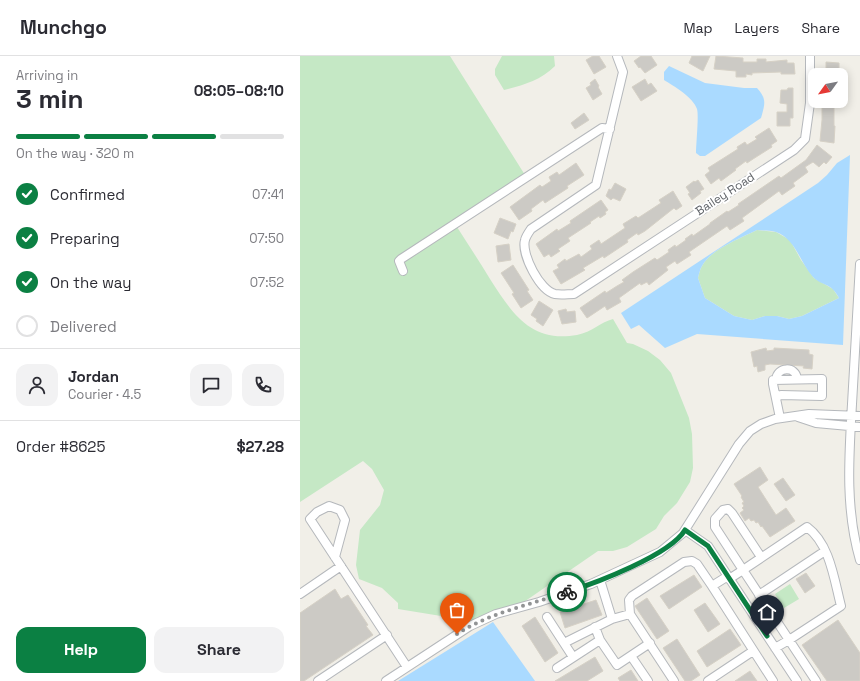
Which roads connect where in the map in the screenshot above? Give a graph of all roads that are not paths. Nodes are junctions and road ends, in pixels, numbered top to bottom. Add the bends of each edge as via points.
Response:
1 (617, 56) edge
2 (810, 56) edge
3 (610, 129) junction
4 (860, 264) edge
5 (403, 271) dead end
6 (860, 274) edge
7 (776, 397) junction
8 (856, 416) edge
9 (797, 417) junction
10 (780, 418) junction
11 (851, 426) junction
12 (860, 426) edge
13 (685, 530) junction
14 (825, 551) junction
15 (335, 557) junction
16 (761, 557) junction
17 (860, 560) edge
18 (341, 566) junction
19 (743, 570) junction
20 (728, 578) junction
21 (600, 580) junction
22 (712, 586) junction
23 (300, 594) edge
24 (759, 594) junction
25 (630, 614) junction
26 (547, 617) dead end
27 (612, 619) junction
28 (595, 628) junction
29 (387, 635) junction
30 (600, 640) junction
31 (789, 640) junction
32 (564, 643) junction
33 (650, 643) junction
34 (775, 648) junction
35 (753, 651) junction
36 (631, 656) junction
37 (573, 657) junction
38 (407, 667) junction
39 (557, 668) dead end
40 (318, 681) edge
41 (386, 681) edge
42 (648, 681) edge
43 (674, 681) edge
44 (708, 681) edge
45 (773, 681) edge
46 (797, 681) edge
47 (816, 681) edge

1 - 3 street via 623,72
2 - 3 street, Bailey Road via 810,103 805,139 794,150 574,294 554,294 546,290 530,267 525,254 525,240 531,229 596,185
3 - 5 street via 602,128 401,259 399,261
4 - 6 street
6 - 8 street
7 - 7 street via 822,396 822,379 797,379 792,370 785,370 778,373 776,380 773,380
7 - 10 street
8 - 9 street via 809,414
8 - 11 street
9 - 10 street
9 - 11 street via 816,423
10 - 13 street via 761,424 750,431 739,444
11 - 12 street
11 - 17 street via 850,503 855,544
13 - 20 street via 708,546
13 - 21 street via 660,552
14 - 16 street via 816,533 807,527
14 - 24 street
14 - 31 street via 841,606
15 - 15 street via 310,519 329,506 340,510 345,520
15 - 18 street
16 - 19 street
16 - 19 street via 732,513 728,509 723,510 715,519 715,527
18 - 23 street
18 - 29 street
19 - 20 street
19 - 24 street
20 - 22 street
20 - 34 street
21 - 27 street
21 - 38 street via 496,614 470,626
22 - 25 street via 697,564 692,561 684,562 632,596 628,606
22 - 35 street
24 - 31 street
25 - 27 street
25 - 33 street
26 - 32 street
27 - 28 street
28 - 30 street
28 - 32 street
29 - 38 street
29 - 40 street
30 - 36 street via 617,665
30 - 37 street
31 - 34 street
31 - 47 street
32 - 37 street
33 - 36 street
33 - 43 street
34 - 46 street
35 - 44 street
35 - 45 street
36 - 42 street
37 - 39 street
38 - 41 street

